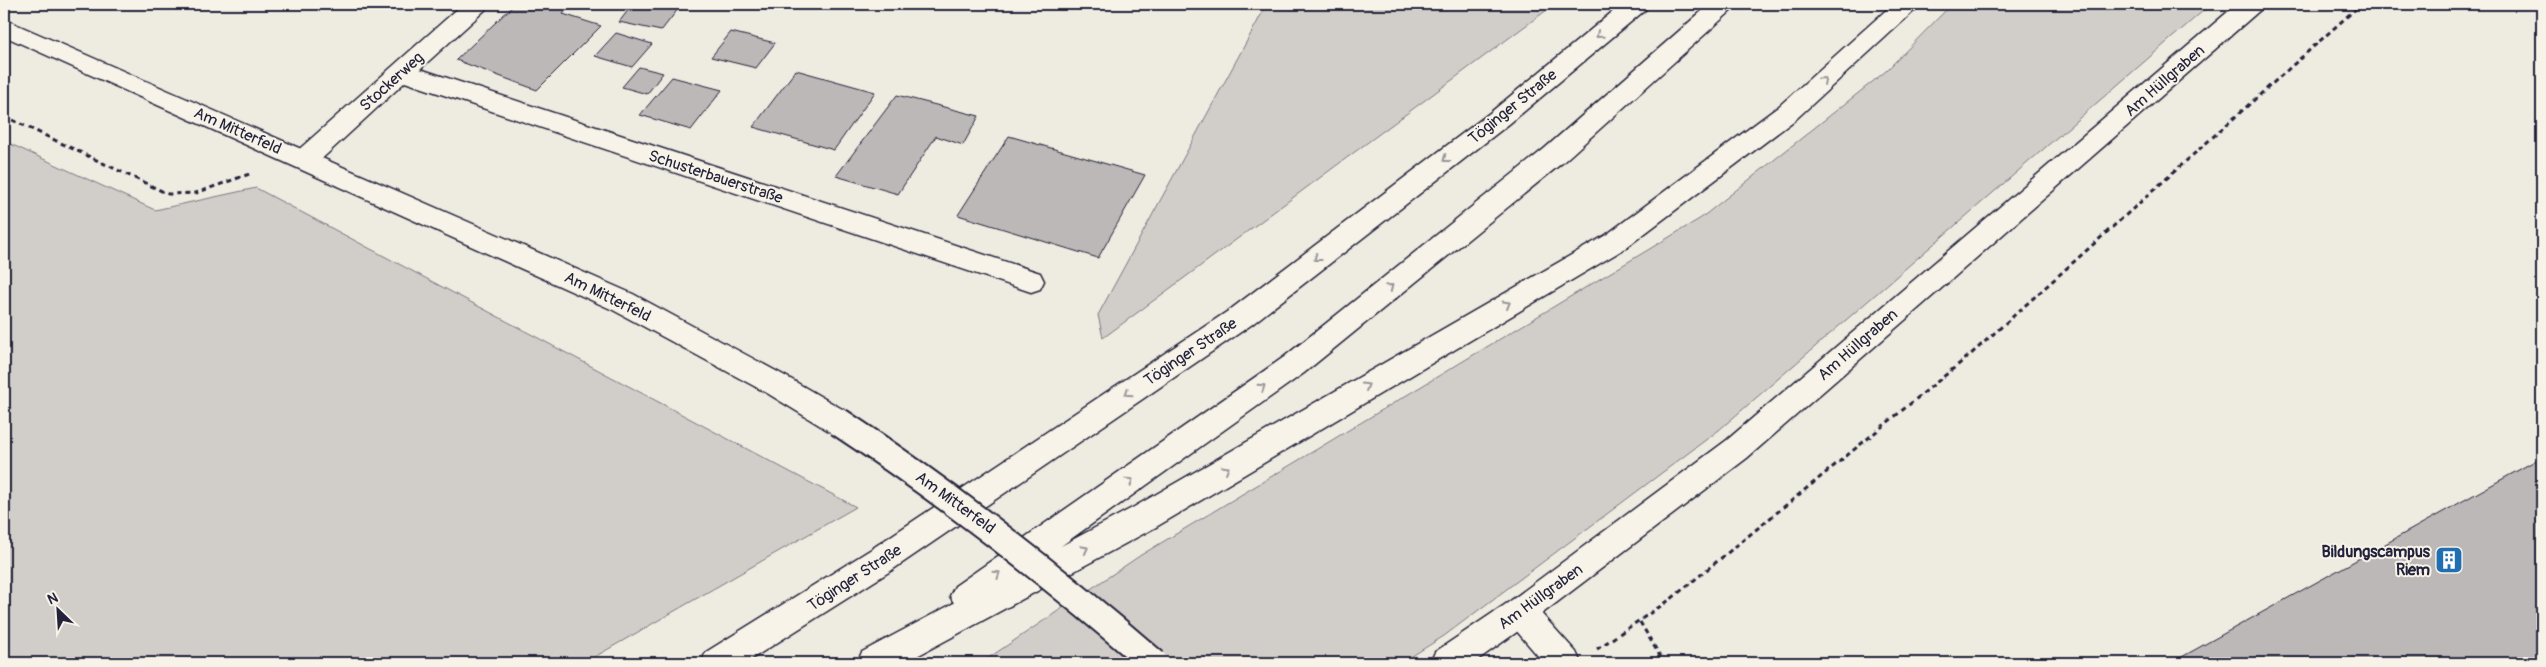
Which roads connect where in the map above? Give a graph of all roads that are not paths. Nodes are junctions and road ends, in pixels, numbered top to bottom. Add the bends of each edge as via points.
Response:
1 (477, 4) edge
2 (1637, 4) edge
3 (1724, 4) edge
4 (1907, 4) edge
5 (2252, 4) edge
6 (4, 27) edge
7 (401, 72) junction
8 (305, 159) junction
9 (1032, 281) dead end
10 (1520, 612) junction
11 (1578, 658) edge
12 (717, 663) edge
13 (872, 663) edge
14 (1154, 663) edge
15 (1446, 663) edge

1 - 7 main road, Stockerweg
2 -> 12 main road, Töginger Straße via 1500,118 1241,316 881,560
13 -> 3 main road via 1294,364 1553,156
13 -> 4 main road via 1145,517 1615,242 1787,113
5 - 10 main road, Am Hüllgraben via 1737,449
6 - 8 main road, Am Mitterfeld
7 - 8 main road, Stockerweg
7 - 9 main road, Schusterbauerstraße
8 - 14 main road, Am Mitterfeld, bridge via 623,302 777,385 899,461 990,526 1066,586
10 - 11 main road
10 - 15 main road, Am Hüllgraben

